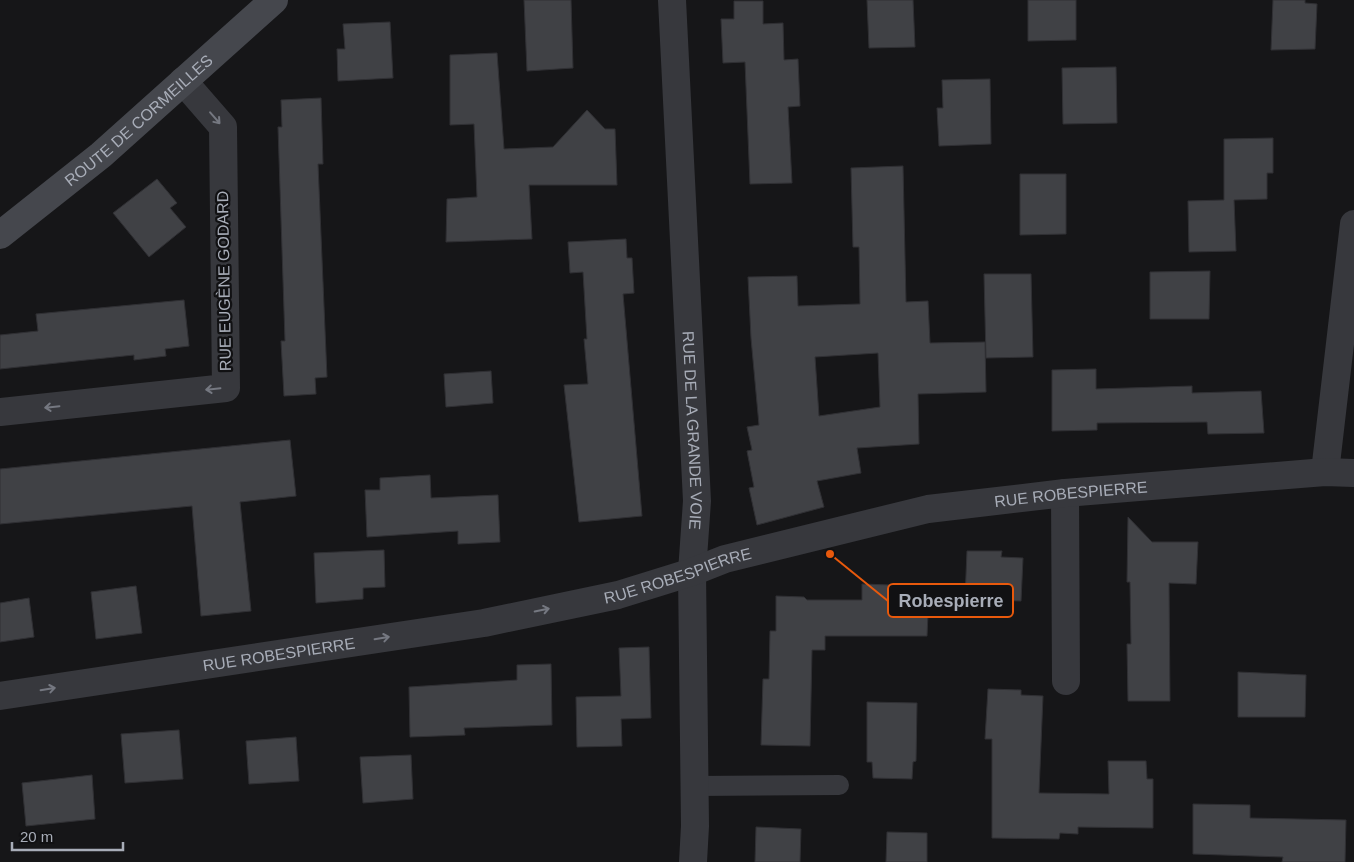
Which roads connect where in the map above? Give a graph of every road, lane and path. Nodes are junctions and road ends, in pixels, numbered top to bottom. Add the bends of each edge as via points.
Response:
1 (274, 0) edge
2 (672, 0) edge
3 (183, 81) junction
4 (1354, 224) edge
5 (0, 235) edge
6 (0, 412) edge
7 (1325, 472) junction
8 (1354, 473) edge
9 (1065, 493) junction
10 (692, 572) junction
11 (1066, 681) dead end
12 (0, 696) edge
13 (839, 785) dead end
14 (694, 786) junction
15 (693, 862) edge

1 - 3 main road, ROUTE DE CORMEILLES
2 - 10 street, RUE DE LA GRANDE VOIE via 697,501
3 - 5 main road, ROUTE DE CORMEILLES via 101,155
3 -> 6 street, RUE EUGÈNE GODARD via 223,127 226,388
4 - 7 street
7 - 8 street, RUE ROBESPIERRE
7 - 9 street, RUE ROBESPIERRE
9 - 10 street, RUE ROBESPIERRE via 928,509 734,556
9 - 11 street
12 -> 10 street, RUE ROBESPIERRE via 484,622 618,595
10 - 14 street, RUE DE LA GRANDE VOIE
13 - 14 lane
14 - 15 street, RUE DE LA GRANDE VOIE

